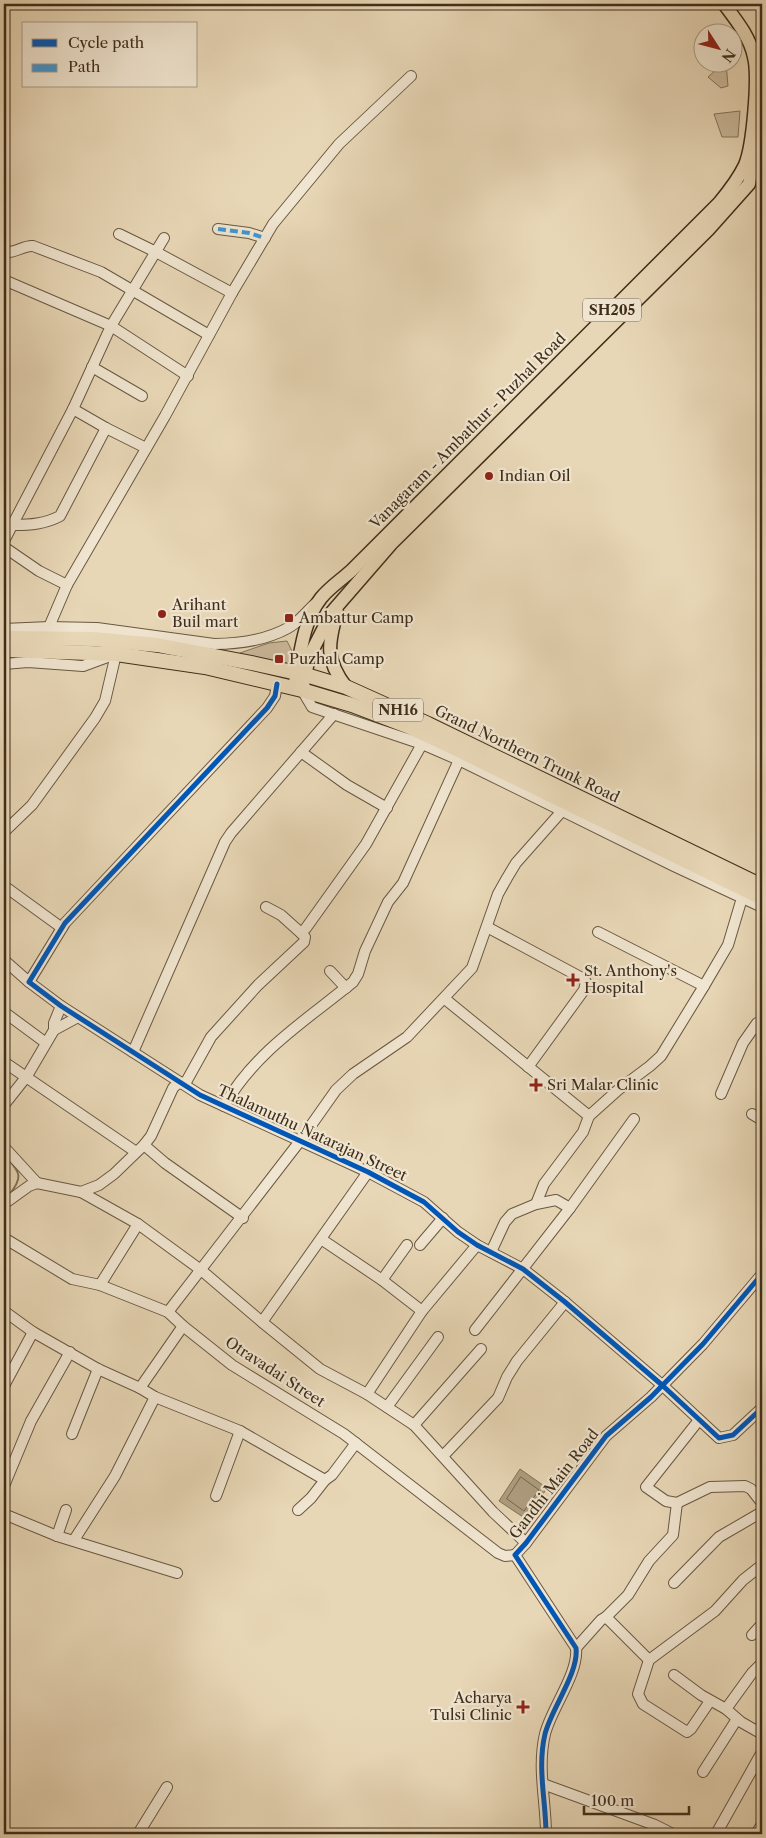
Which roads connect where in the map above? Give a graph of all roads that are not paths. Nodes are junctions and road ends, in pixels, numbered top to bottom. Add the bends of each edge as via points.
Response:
1 (724, 4) edge
2 (732, 4) edge
3 (762, 59) edge
4 (411, 76) dead end
5 (762, 116) edge
6 (758, 150) edge
7 (218, 229) dead end
8 (119, 234) dead end
9 (164, 238) dead end
10 (265, 238) junction
11 (4, 252) edge
12 (156, 252) junction
13 (4, 280) edge
14 (132, 288) junction
15 (232, 293) junction
16 (111, 326) junction
17 (209, 335) junction
18 (92, 367) junction
19 (188, 376) junction
20 (142, 396) dead end
21 (73, 409) junction
22 (106, 428) junction
23 (146, 448) junction
24 (14, 525) junction
25 (4, 541) edge
26 (4, 547) edge
27 (67, 585) junction
28 (321, 598) junction
29 (342, 601) junction
30 (48, 627) junction
31 (4, 629) edge
32 (4, 638) edge
33 (4, 650) edge
34 (116, 654) junction
35 (4, 664) edge
36 (301, 674) junction
37 (277, 684) junction
38 (346, 687) junction
39 (298, 689) junction
40 (334, 714) junction
41 (422, 744) junction
42 (301, 752) junction
43 (459, 760) junction
44 (387, 808) junction
45 (562, 811) junction
46 (4, 832) edge
47 (762, 886) edge
48 (6, 888) dead end
49 (742, 898) junction
50 (762, 898) edge
51 (266, 907) dead end
52 (762, 907) edge
53 (487, 927) junction
54 (62, 928) junction
55 (598, 932) dead end
56 (301, 933) junction
57 (4, 960) edge
58 (330, 971) dead end
59 (29, 982) junction
60 (704, 986) junction
61 (346, 988) junction
62 (445, 999) junction
63 (61, 1006) junction
64 (4, 1012) edge
65 (78, 1017) junction
66 (762, 1023) edge
67 (54, 1030) junction
68 (46, 1043) junction
69 (133, 1052) junction
70 (4, 1062) edge
71 (528, 1067) junction
72 (26, 1076) junction
73 (182, 1083) junction
74 (721, 1094) dead end
75 (4, 1105) edge
76 (224, 1106) junction
77 (752, 1114) dead end
78 (589, 1116) junction
79 (634, 1119) dead end
80 (762, 1120) edge
81 (300, 1141) junction
82 (4, 1147) edge
83 (140, 1149) junction
84 (368, 1172) junction
85 (37, 1183) junction
86 (81, 1192) junction
87 (4, 1204) edge
88 (536, 1204) junction
89 (570, 1208) junction
90 (242, 1218) junction
91 (443, 1218) junction
92 (138, 1224) junction
93 (4, 1238) edge
94 (321, 1239) junction
95 (407, 1245) dead end
96 (420, 1245) dead end
97 (477, 1245) junction
98 (491, 1252) junction
99 (523, 1269) junction
100 (201, 1270) junction
101 (762, 1274) edge
102 (382, 1280) junction
103 (100, 1285) junction
104 (565, 1302) junction
105 (4, 1311) edge
106 (422, 1311) junction
107 (168, 1312) junction
108 (262, 1322) junction
109 (183, 1326) junction
110 (475, 1330) dead end
111 (33, 1332) junction
112 (438, 1337) dead end
113 (481, 1349) dead end
114 (70, 1352) junction
115 (98, 1369) junction
116 (662, 1385) junction
117 (4, 1386) edge
118 (140, 1388) junction
119 (367, 1394) junction
120 (155, 1396) junction
121 (387, 1407) junction
122 (762, 1408) edge
123 (699, 1420) junction
124 (414, 1425) junction
125 (240, 1431) junction
126 (72, 1434) dead end
127 (356, 1443) junction
128 (443, 1456) junction
129 (325, 1480) junction
130 (4, 1486) edge
131 (216, 1496) dead end
132 (677, 1503) junction
133 (762, 1503) edge
134 (66, 1510) dead end
135 (298, 1510) dead end
136 (762, 1512) edge
137 (4, 1514) edge
138 (57, 1536) junction
139 (74, 1540) junction
140 (526, 1543) junction
141 (515, 1555) junction
142 (762, 1566) edge
143 (177, 1573) dead end
144 (674, 1584) dead end
145 (606, 1617) junction
146 (762, 1624) edge
147 (752, 1635) dead end
148 (576, 1648) junction
149 (649, 1660) junction
150 (762, 1663) edge
151 (674, 1675) dead end
152 (710, 1701) junction
153 (726, 1709) junction
154 (737, 1719) junction
155 (762, 1734) edge
156 (762, 1752) edge
157 (704, 1772) dead end
158 (542, 1784) junction
159 (167, 1787) dead end
160 (762, 1824) edge
161 (138, 1834) edge
162 (546, 1834) edge
163 (672, 1834) edge
164 (716, 1834) edge
165 (756, 1834) edge

1 - 28 main road, Vanagaram - Ambathur - Puzhal Road / SH205 via 742,28 754,58 752,132 746,162 736,183
2 - 3 main road via 747,23
4 - 10 street via 339,144
5 - 6 main road
6 - 29 main road via 748,184 708,230 391,544
7 - 10 street
8 - 12 street
9 - 12 street
10 - 15 street
11 - 14 street via 33,246 101,272
12 - 14 street
12 - 15 street
13 - 16 street
14 - 16 street
14 - 17 street
15 - 17 street
16 - 18 street
16 - 19 street
17 - 19 street
18 - 20 street
18 - 21 street
19 - 23 street
21 - 22 street
21 - 24 street
22 - 23 street
22 - 24 street via 60,516 33,525
23 - 27 street
24 - 25 street
26 - 27 street
27 - 30 street
28 - 30 street, Vanagaram - Ambathur - Puzhal Road / SH205 via 289,627 268,636 232,644 97,628
28 - 36 main road via 304,637
29 - 36 main road via 322,629
29 - 38 main road via 332,627 329,649 336,674
30 - 31 street, Vanagaram - Ambathur - Puzhal Road / SH205
32 - 36 highway, Grand Northern Trunk Road / NH16 via 92,639 157,646
33 - 34 highway, Grand Northern Trunk Road / NH16
34 - 35 street via 83,666 28,662
34 - 37 highway, Grand Northern Trunk Road / NH16 via 206,667
34 - 46 street via 105,701 95,718 32,805
36 - 38 highway, Grand Northern Trunk Road / NH16
36 - 39 main road
37 - 39 highway, Grand Northern Trunk Road / NH16
37 - 54 street via 275,696 267,708
38 - 47 highway, Grand Northern Trunk Road / NH16
39 - 40 street via 312,707
39 - 50 highway, Grand Northern Trunk Road / NH16 via 352,704 423,733
40 - 41 street
40 - 42 street
41 - 43 street
41 - 44 street
42 - 44 street via 347,785
42 - 69 street via 230,833
43 - 45 street
43 - 61 street via 404,883 388,902 358,974
44 - 56 street via 340,883
45 - 49 street
45 - 53 street via 516,863 498,894
48 - 54 street
49 - 52 street
49 - 60 street via 728,945
51 - 56 street via 281,915
53 - 62 street via 472,968
53 - 71 street via 586,982 584,990
54 - 59 street
55 - 60 street
56 - 73 street via 305,937 304,942 258,984 211,1037 186,1082
57 - 59 street, Thalamuthu Natarajan Street
58 - 61 street
59 - 63 street, Thalamuthu Natarajan Street
60 - 78 street via 661,1056
61 - 76 street via 253,1064
62 - 71 street
62 - 81 street via 407,1038 353,1074 336,1090
63 - 65 street, Thalamuthu Natarajan Street
63 - 67 street
64 - 68 street
65 - 67 street
65 - 69 street, Thalamuthu Natarajan Street
66 - 74 street via 757,1023 743,1043
67 - 68 street
68 - 72 street
69 - 73 street, Thalamuthu Natarajan Street
70 - 72 street
71 - 78 street
72 - 75 street
72 - 83 street
73 - 76 street, Thalamuthu Natarajan Street
73 - 83 street via 173,1088 151,1136
76 - 81 street, Thalamuthu Natarajan Street
77 - 80 street
78 - 88 street via 583,1132 544,1184
79 - 89 street
81 - 84 street, Thalamuthu Natarajan Street
81 - 90 street
82 - 85 street
83 - 86 street via 99,1185
83 - 90 street via 165,1162
84 - 91 street, Thalamuthu Natarajan Street via 424,1202
84 - 94 street
85 - 86 street
85 - 87 street
86 - 92 street
88 - 89 street via 556,1200
88 - 98 street via 512,1214
89 - 99 street
90 - 100 street
91 - 96 street
91 - 97 street, Thalamuthu Natarajan Street
92 - 100 street
92 - 103 street
93 - 103 street, Otravadai Street via 72,1278
94 - 102 street
94 - 108 street
95 - 102 street
97 - 98 street, Thalamuthu Natarajan Street
97 - 106 street
98 - 99 street, Thalamuthu Natarajan Street
99 - 104 street, Thalamuthu Natarajan Street
99 - 110 street
100 - 107 street
100 - 108 street
101 - 116 street, Gandhi Main Road via 703,1344
102 - 106 street
103 - 107 street, Otravadai Street
104 - 116 street, Thalamuthu Natarajan Street
104 - 128 street via 517,1361 498,1398
105 - 111 street
106 - 119 street
107 - 109 street, Otravadai Street
108 - 119 street via 320,1369
109 - 118 street
109 - 127 street, Otravadai Street via 232,1365
111 - 114 street
111 - 117 street
112 - 121 street
113 - 124 street
114 - 115 street
114 - 130 street via 31,1421
115 - 118 street
115 - 126 street
116 - 123 street, Thalamuthu Natarajan Street
116 - 140 street, Gandhi Main Road via 606,1436
118 - 120 street
119 - 121 street
120 - 125 street
120 - 139 street via 115,1476
121 - 124 street
122 - 123 street, Thalamuthu Natarajan Street via 732,1435 719,1438
123 - 132 street via 646,1487 666,1501
124 - 128 street
125 - 129 street
125 - 131 street
127 - 129 street via 332,1476
127 - 141 street, Otravadai Street via 498,1553
128 - 140 street
129 - 135 street
132 - 133 street via 710,1487 745,1486
132 - 145 street via 673,1535 649,1560 628,1595
134 - 138 street
136 - 144 street via 719,1537
137 - 138 street
138 - 139 street
139 - 143 street
140 - 141 street, Gandhi Main Road
141 - 148 street, Gandhi Main Road
142 - 149 street via 743,1580 715,1611
145 - 148 street
145 - 149 street
146 - 147 street
148 - 158 street via 570,1677 545,1733
149 - 152 street via 638,1694 643,1704 686,1732
150 - 153 street
151 - 152 street
152 - 153 street
153 - 154 street
154 - 155 street
154 - 157 street
156 - 164 street
158 - 162 street
158 - 163 street
159 - 161 street
160 - 165 street

